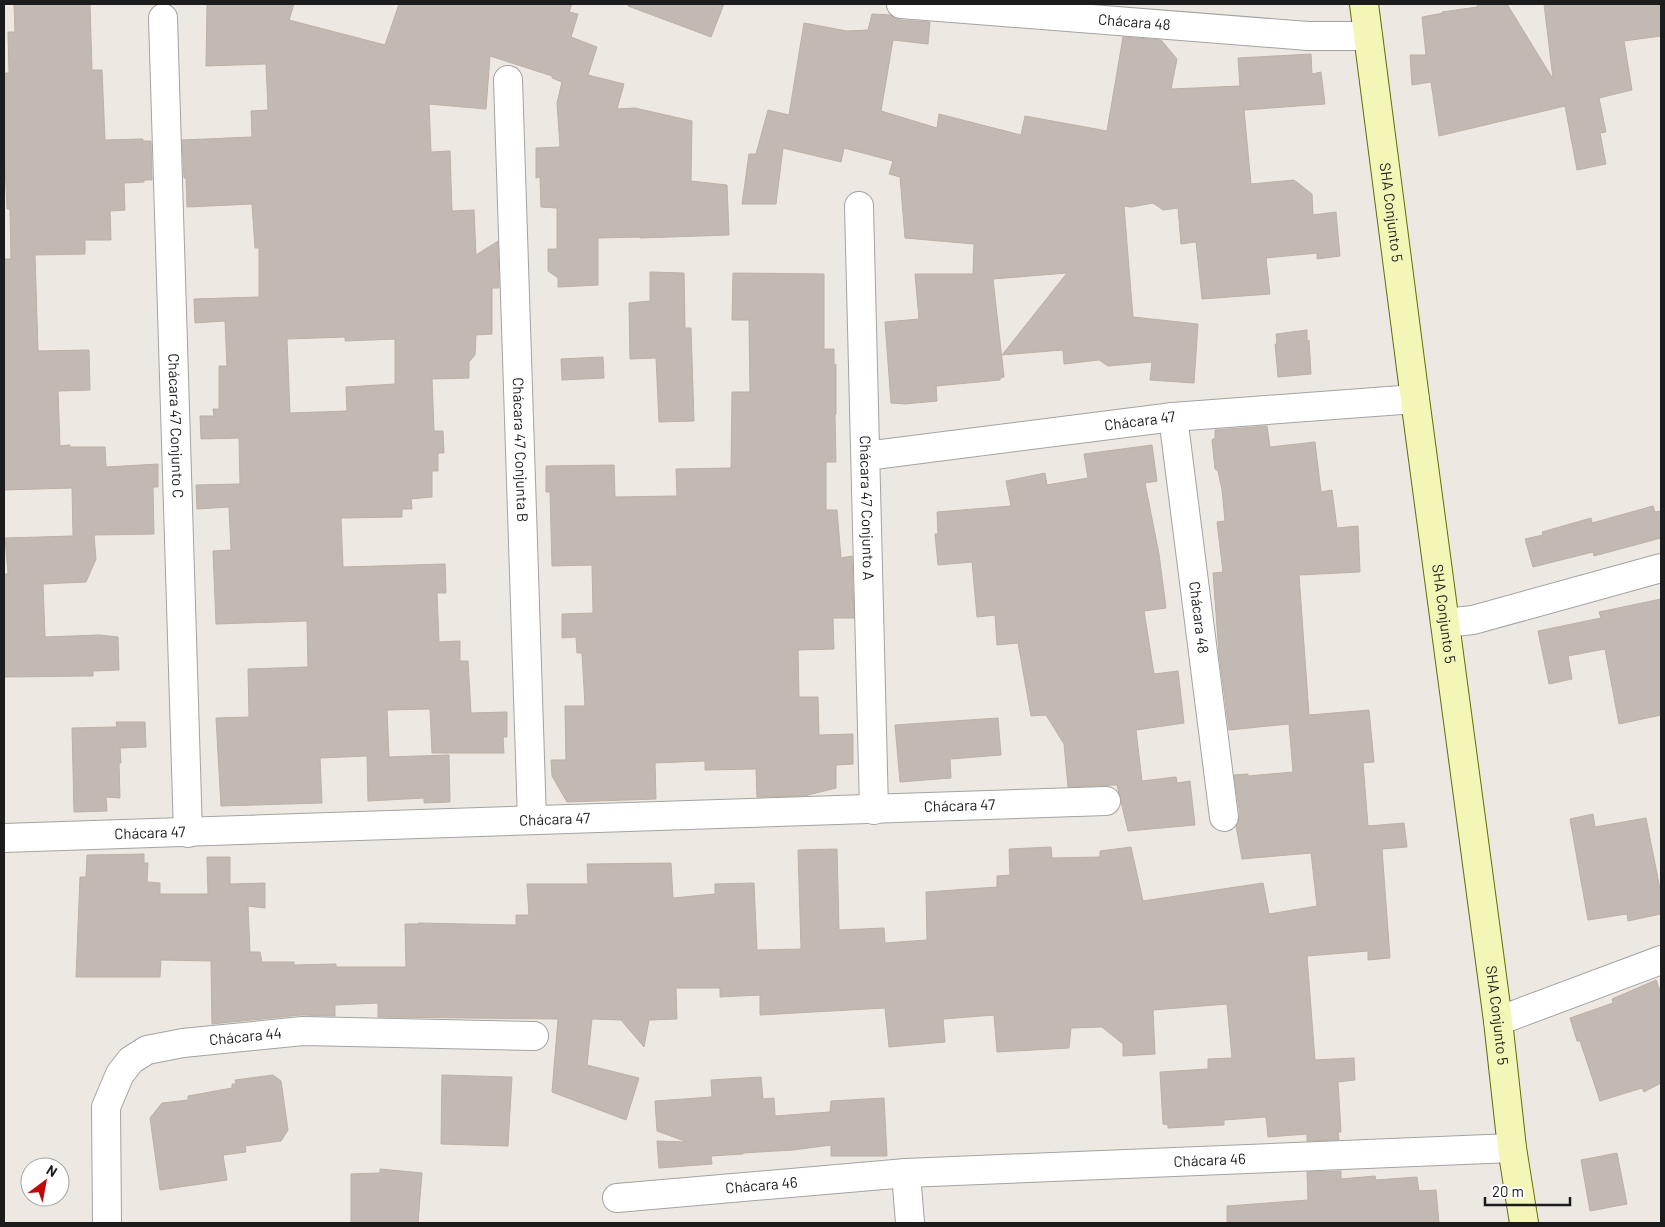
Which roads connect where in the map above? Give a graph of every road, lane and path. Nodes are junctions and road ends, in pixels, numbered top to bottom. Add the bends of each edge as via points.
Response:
1 (901, 4) edge
2 (1364, 4) edge
3 (163, 18) dead end
4 (1368, 36) junction
5 (508, 80) dead end
6 (859, 206) dead end
7 (1415, 399) junction
8 (1173, 418) junction
9 (866, 456) junction
10 (1661, 568) edge
11 (1445, 623) junction
12 (1106, 801) dead end
13 (874, 810) junction
14 (1224, 817) dead end
15 (532, 820) junction
16 (188, 833) junction
17 (4, 838) edge
18 (1661, 960) edge
19 (1498, 1020) junction
20 (534, 1036) dead end
21 (1512, 1148) junction
22 (906, 1172) junction
23 (617, 1198) dead end
24 (107, 1223) edge
25 (910, 1223) edge
26 (1524, 1223) edge

1 - 4 street, Chácara 48 via 1308,36
2 - 4 street, SHA Conjunto 5
3 - 16 street, Chácara 47 Conjunto C
4 - 7 street, SHA Conjunto 5
5 - 15 street, Chácara 47 Conjunta B
6 - 9 street, Chácara 47 Conjunto A
7 - 8 street, Chácara 47
7 - 11 street, SHA Conjunto 5
8 - 9 street, Chácara 47
8 - 14 street, Chácara 48
9 - 13 street, Chácara 47 Conjunto A
10 - 11 street via 1473,620
11 - 19 street, SHA Conjunto 5
12 - 13 street, Chácara 47
13 - 15 street, Chácara 47
15 - 16 street, Chácara 47
16 - 17 street, Chácara 47
18 - 19 street
19 - 21 street, SHA Conjunto 5
20 - 24 street, Chácara 44 via 303,1031 147,1050 131,1060 120,1074 106,1108
21 - 22 street, Chácara 46
21 - 26 street, SHA Conjunto 5
22 - 23 street, Chácara 46
22 - 25 street

